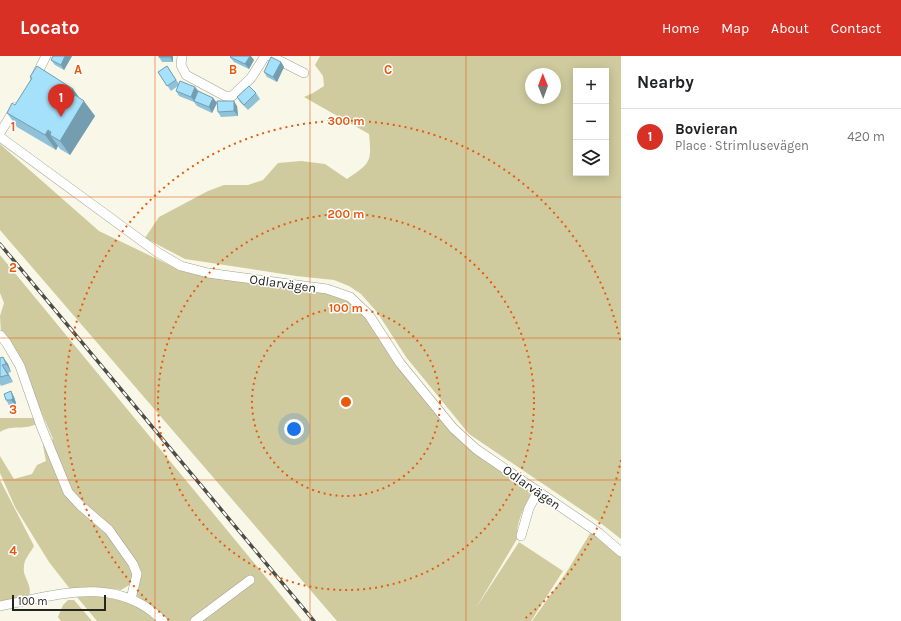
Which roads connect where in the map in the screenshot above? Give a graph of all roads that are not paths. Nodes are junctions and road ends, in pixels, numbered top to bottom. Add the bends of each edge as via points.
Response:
1 (46, 56) edge
2 (182, 56) edge
3 (265, 56) edge
4 (270, 56) edge
5 (304, 73) dead end
6 (29, 86) edge
7 (21, 98) edge
8 (0, 133) edge
9 (0, 137) edge
10 (0, 335) edge
11 (538, 491) junction
12 (521, 536) dead end
13 (621, 552) edge
14 (250, 580) dead end
15 (132, 599) junction
16 (0, 606) edge
17 (163, 621) edge
18 (195, 621) edge

1 - 6 street
2 - 3 street via 181,65 186,75 225,96 231,96 251,78
4 - 5 street
7 - 8 street
9 - 11 street, Odlarvägen via 157,252 181,266 208,273 327,289 350,297 369,315 400,363 460,436
10 - 15 street via 20,366 68,492 109,530 136,570
11 - 12 street via 529,508
11 - 13 street, Odlarvägen via 599,533
14 - 18 street
15 - 16 street via 94,590
15 - 17 street

